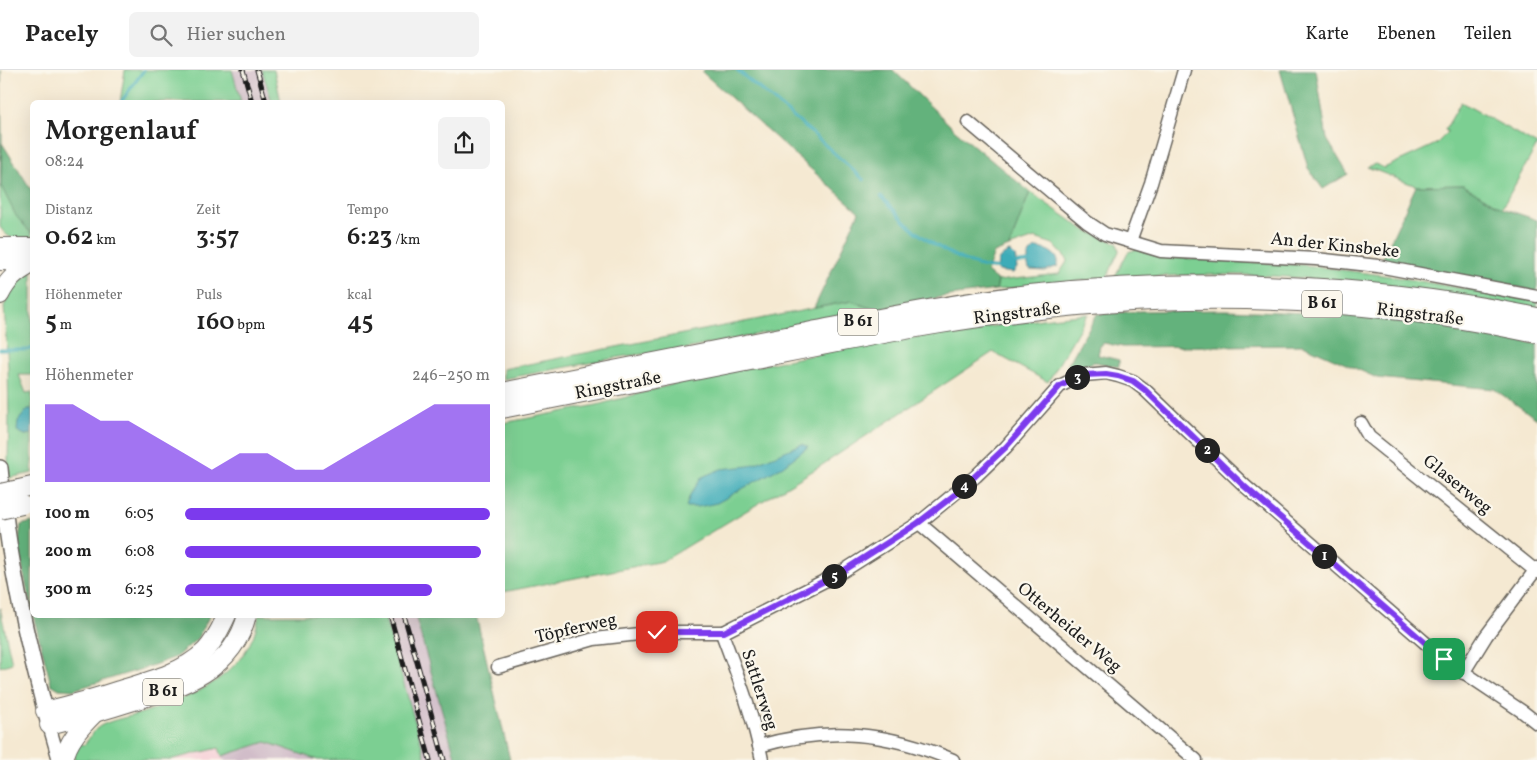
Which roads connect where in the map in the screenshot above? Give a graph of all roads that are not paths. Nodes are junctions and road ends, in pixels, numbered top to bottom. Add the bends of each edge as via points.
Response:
1 (1184, 70) edge
2 (968, 122) dead end
3 (1130, 241) junction
4 (0, 247) edge
5 (30, 247) edge
6 (0, 261) edge
7 (30, 263) edge
8 (30, 264) edge
9 (0, 296) edge
10 (1101, 296) junction
11 (1537, 296) edge
12 (1537, 317) edge
13 (1537, 334) edge
14 (505, 391) edge
15 (505, 408) edge
16 (1361, 424) dead end
17 (0, 468) edge
18 (0, 493) edge
19 (27, 496) edge
20 (0, 510) edge
21 (918, 523) junction
22 (1536, 570) edge
23 (226, 618) edge
24 (246, 618) edge
25 (724, 632) junction
26 (498, 668) dead end
27 (1463, 673) junction
28 (94, 714) junction
29 (47, 718) junction
30 (1537, 723) edge
31 (759, 746) junction
32 (60, 760) edge
33 (64, 760) edge
34 (762, 760) edge
35 (953, 760) edge
36 (1196, 760) edge

1 - 3 street via 1151,183
2 - 3 street, An der Kinsbeke via 1087,222 1105,234
3 - 11 street, An der Kinsbeke via 1162,251 1378,266
4 - 5 highway
6 - 7 highway
8 - 9 highway via 7,282
10 - 12 highway, Ringstraße / B 61 via 1185,284 1241,284 1357,290 1449,301
10 - 13 highway, Ringstraße / B 61 via 1356,306 1446,317
10 - 14 highway, Ringstraße / B 61 via 1029,294 902,314
10 - 15 highway, Ringstraße / B 61 via 1031,311 904,330
16 - 22 street, Glaserweg via 1369,437
17 - 29 main road via 16,588
18 - 19 highway, bridge
19 - 20 highway, bridge
21 - 25 street via 840,573
21 - 27 street via 957,493 1000,452 1060,386 1084,375 1118,376 1145,390 1286,524
21 - 36 street, Otterheider Weg
22 - 27 street via 1486,636
23 - 29 highway via 206,650 187,664 158,678
24 - 28 highway, B 61 via 228,652 197,679
25 - 26 street, Töpferweg via 657,632 594,639
25 - 31 street, Sattlerweg
27 - 30 street
28 - 29 highway, B 61
28 - 33 highway via 74,736
29 - 32 street
31 - 34 street, Sattlerweg
31 - 35 street via 806,735 852,733 911,744

